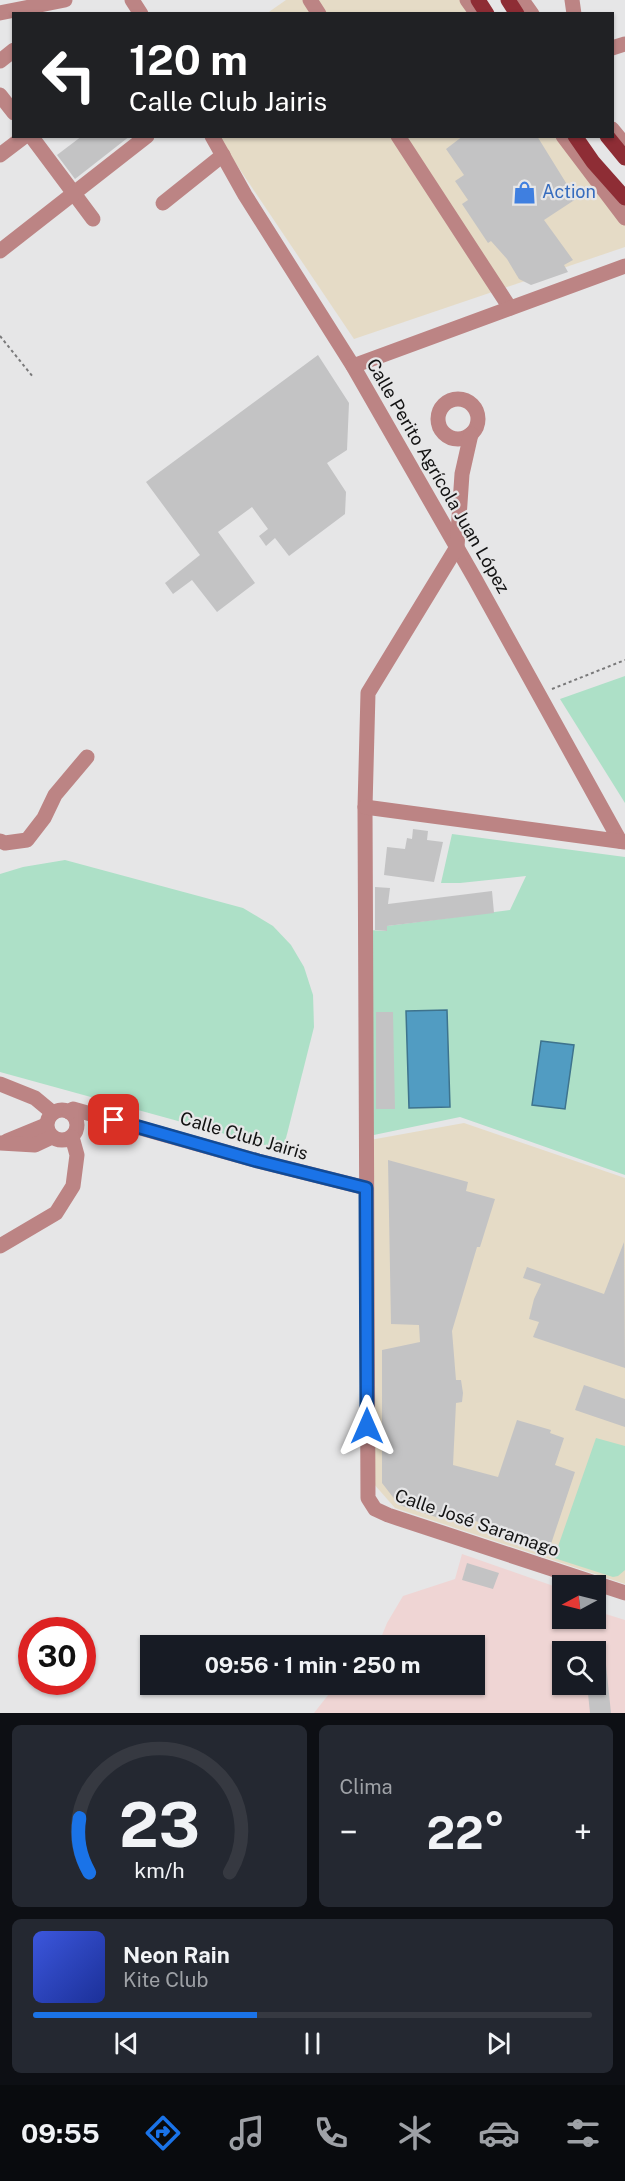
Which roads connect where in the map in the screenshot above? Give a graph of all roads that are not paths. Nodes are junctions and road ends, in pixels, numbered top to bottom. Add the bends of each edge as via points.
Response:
1 (65, 0) edge
2 (73, 0) edge
3 (59, 12) edge
4 (0, 13) edge
5 (12, 52) edge
6 (0, 61) edge
7 (0, 95) edge
8 (12, 110) edge
9 (614, 131) edge
10 (22, 138) edge
11 (32, 138) edge
12 (144, 138) edge
13 (213, 138) edge
14 (399, 138) edge
15 (565, 138) edge
16 (576, 138) edge
17 (609, 138) edge
18 (625, 145) edge
19 (0, 155) edge
20 (223, 155) junction
21 (625, 158) edge
22 (74, 194) junction
23 (625, 198) edge
24 (163, 203) dead end
25 (625, 218) edge
26 (93, 219) dead end
27 (0, 251) edge
28 (625, 266) edge
29 (510, 308) junction
30 (353, 366) junction
31 (471, 434) dead end
32 (457, 547) junction
33 (87, 757) dead end
34 (365, 807) junction
35 (622, 842) edge
36 (2, 845) edge
37 (0, 1084) edge
38 (114, 1120) junction
39 (61, 1128) junction
40 (2, 1142) edge
41 (366, 1188) junction
42 (0, 1246) edge
43 (625, 1593) edge

1 - 4 street
2 - 3 street
5 - 6 street
7 - 8 street
9 - 18 street
10 - 19 street
11 - 22 street
12 - 22 street
13 - 20 street, Calle Perito Agrícola Juan López
14 - 29 street
15 - 25 street
16 - 23 main road
17 - 21 main road
20 - 24 street
20 - 30 street, Calle Perito Agrícola Juan López
22 - 26 street
22 - 27 street
28 - 29 street
29 - 30 street
30 - 32 street, Calle Perito Agrícola Juan López
31 - 32 street via 462,474
32 - 34 street, Calle José Saramago via 368,693
32 - 35 street, Calle Perito Agrícola Juan López
33 - 36 street via 55,795 27,840
34 - 35 street
34 - 41 street, Calle José Saramago
37 - 39 street via 35,1098
38 - 39 street
38 - 39 street, Calle Club Jairis via 73,1109
38 - 41 street, Calle Club Jairis
39 - 40 street
39 - 42 street via 77,1155 73,1186 56,1213
41 - 43 street, Calle José Saramago via 368,1498 375,1509

